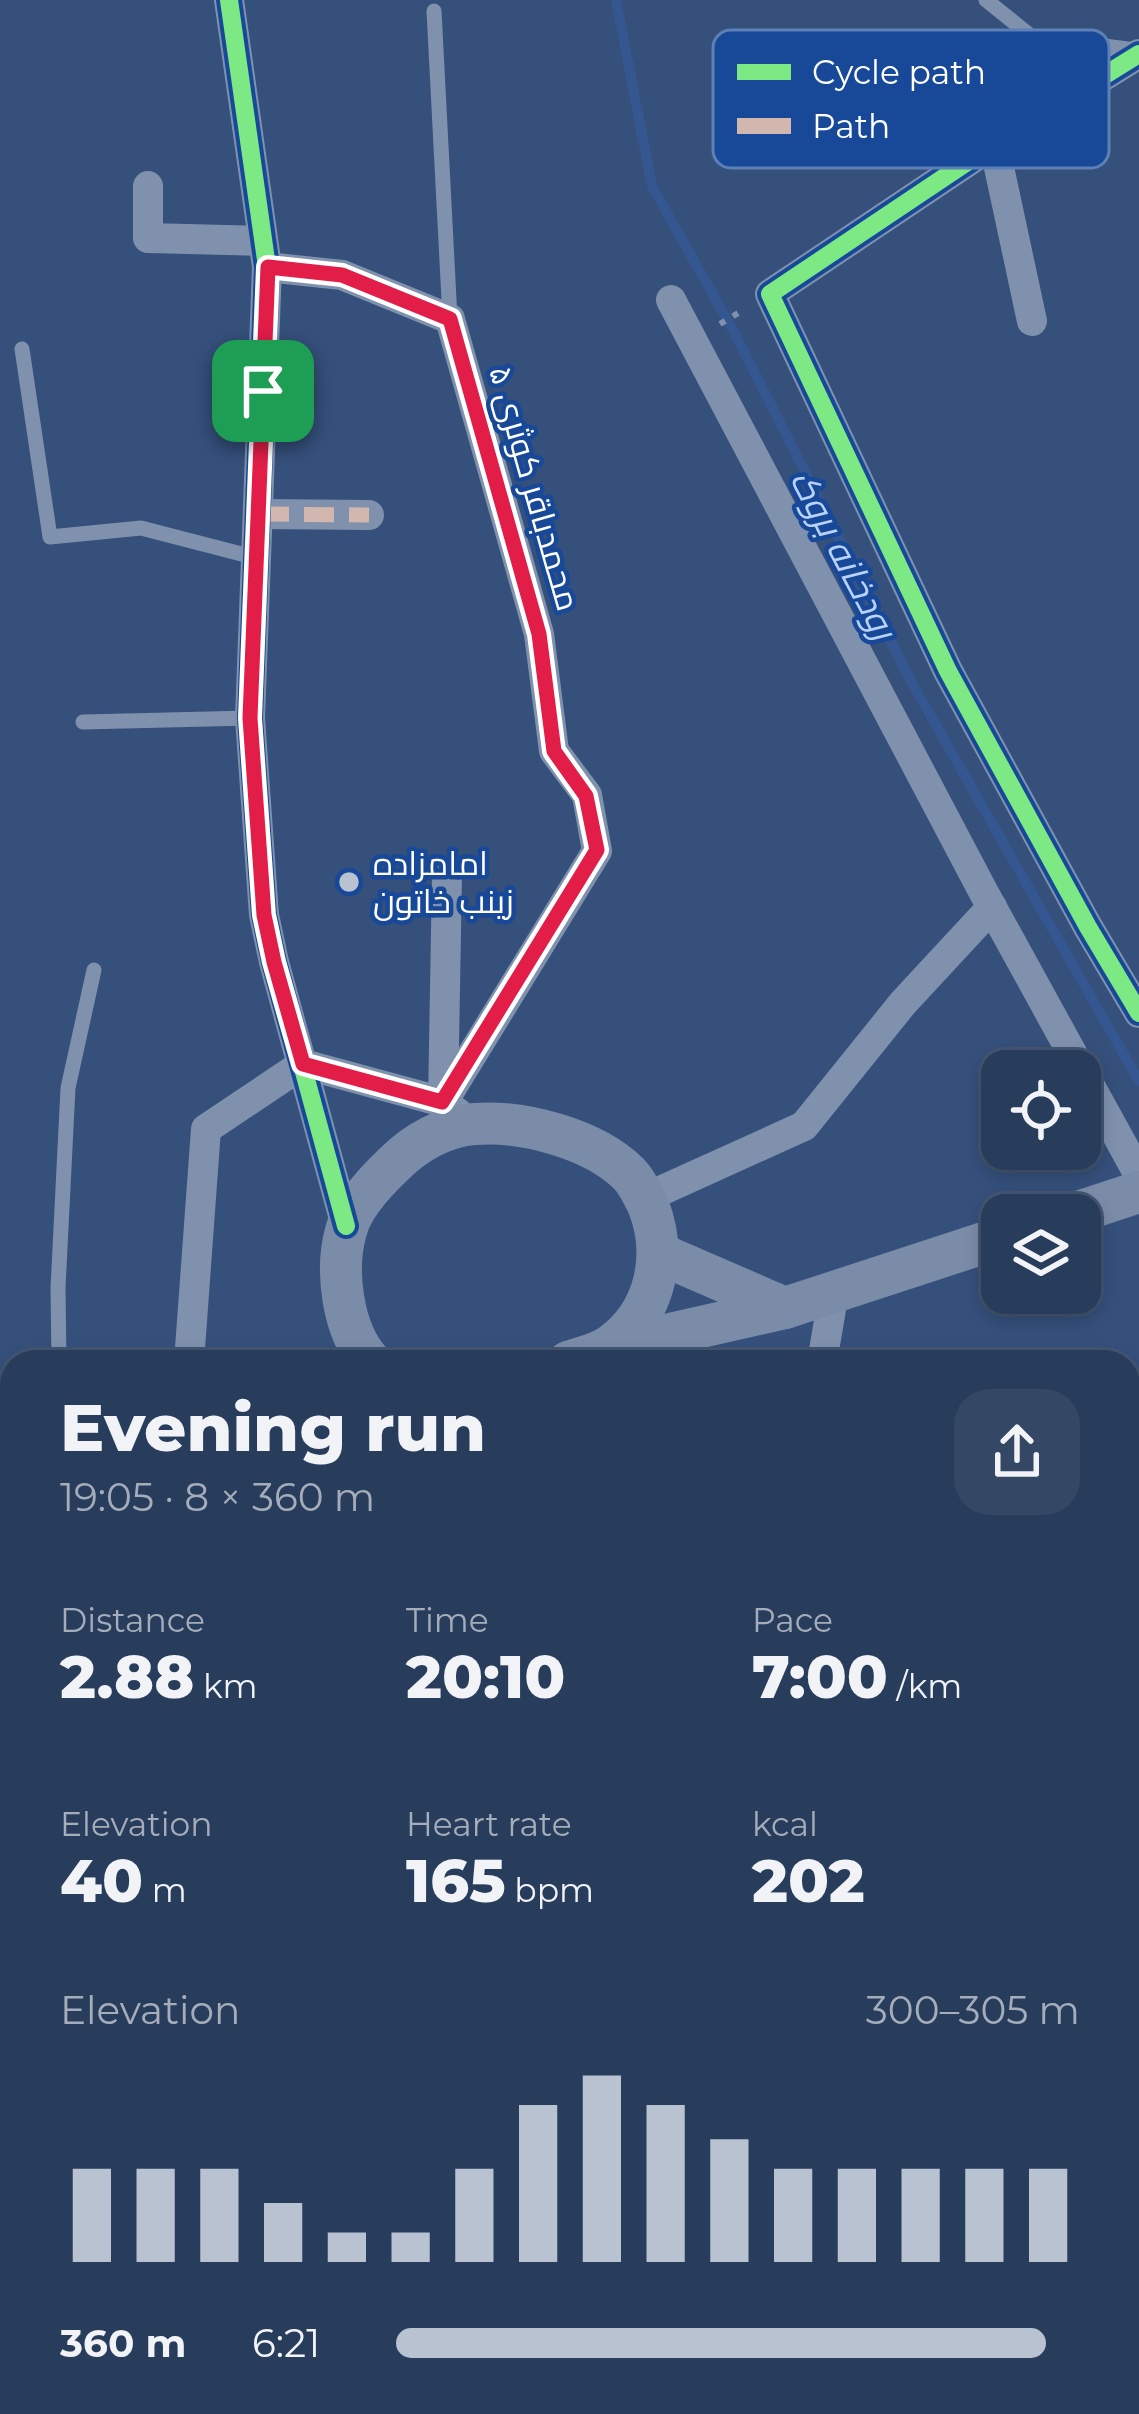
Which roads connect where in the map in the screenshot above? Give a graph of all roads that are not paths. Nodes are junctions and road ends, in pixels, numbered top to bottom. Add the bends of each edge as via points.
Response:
1 (230, 0) edge
2 (986, 0) edge
3 (434, 11) dead end
4 (1024, 30) edge
5 (1109, 48) edge
6 (1139, 52) edge
7 (1109, 71) edge
8 (958, 168) edge
9 (999, 168) edge
10 (148, 186) dead end
11 (265, 254) junction
12 (671, 300) dead end
13 (450, 319) junction
14 (1032, 321) dead end
15 (22, 349) dead end
16 (259, 514) junction
17 (369, 515) dead end
18 (257, 558) junction
19 (250, 718) junction
20 (83, 722) dead end
21 (447, 875) dead end
22 (992, 908) junction
23 (94, 970) dead end
24 (1139, 1013) edge
25 (303, 1064) junction
26 (458, 1113) junction
27 (1139, 1175) edge
28 (1139, 1192) edge
29 (645, 1198) junction
30 (1101, 1204) edge
31 (346, 1226) junction
32 (981, 1244) edge
33 (658, 1252) junction
34 (835, 1292) junction
35 (785, 1308) junction
36 (674, 1347) edge
37 (59, 1350) edge
38 (190, 1350) edge
39 (361, 1350) edge
40 (596, 1350) edge
41 (642, 1350) edge
42 (824, 1350) edge

1 - 11 street
2 - 4 lane
3 - 13 lane
5 - 6 lane
6 - 7 street
8 - 24 street via 770,294 948,671
9 - 14 street
10 - 11 street via 148,238
11 - 13 street
11 - 16 street
12 - 22 street
13 - 26 street, محمدباقر کوثری ۵ via 539,634 554,751 586,796 597,850
15 - 18 lane via 50,537 142,528
16 - 17 street
16 - 18 street
18 - 19 street
19 - 20 lane
19 - 25 street via 264,915
21 - 26 street
22 - 27 street
22 - 29 street via 803,1126
23 - 37 lane via 68,1088
25 - 26 street
25 - 31 street
25 - 38 street via 206,1129
26 - 29 street via 577,1142 632,1176
26 - 31 street via 404,1154
28 - 30 street
29 - 33 street
31 - 39 street via 344,1302
32 - 34 street
33 - 35 street
33 - 40 street via 645,1307 628,1330
34 - 35 street
34 - 42 street
35 - 36 street
36 - 41 street

